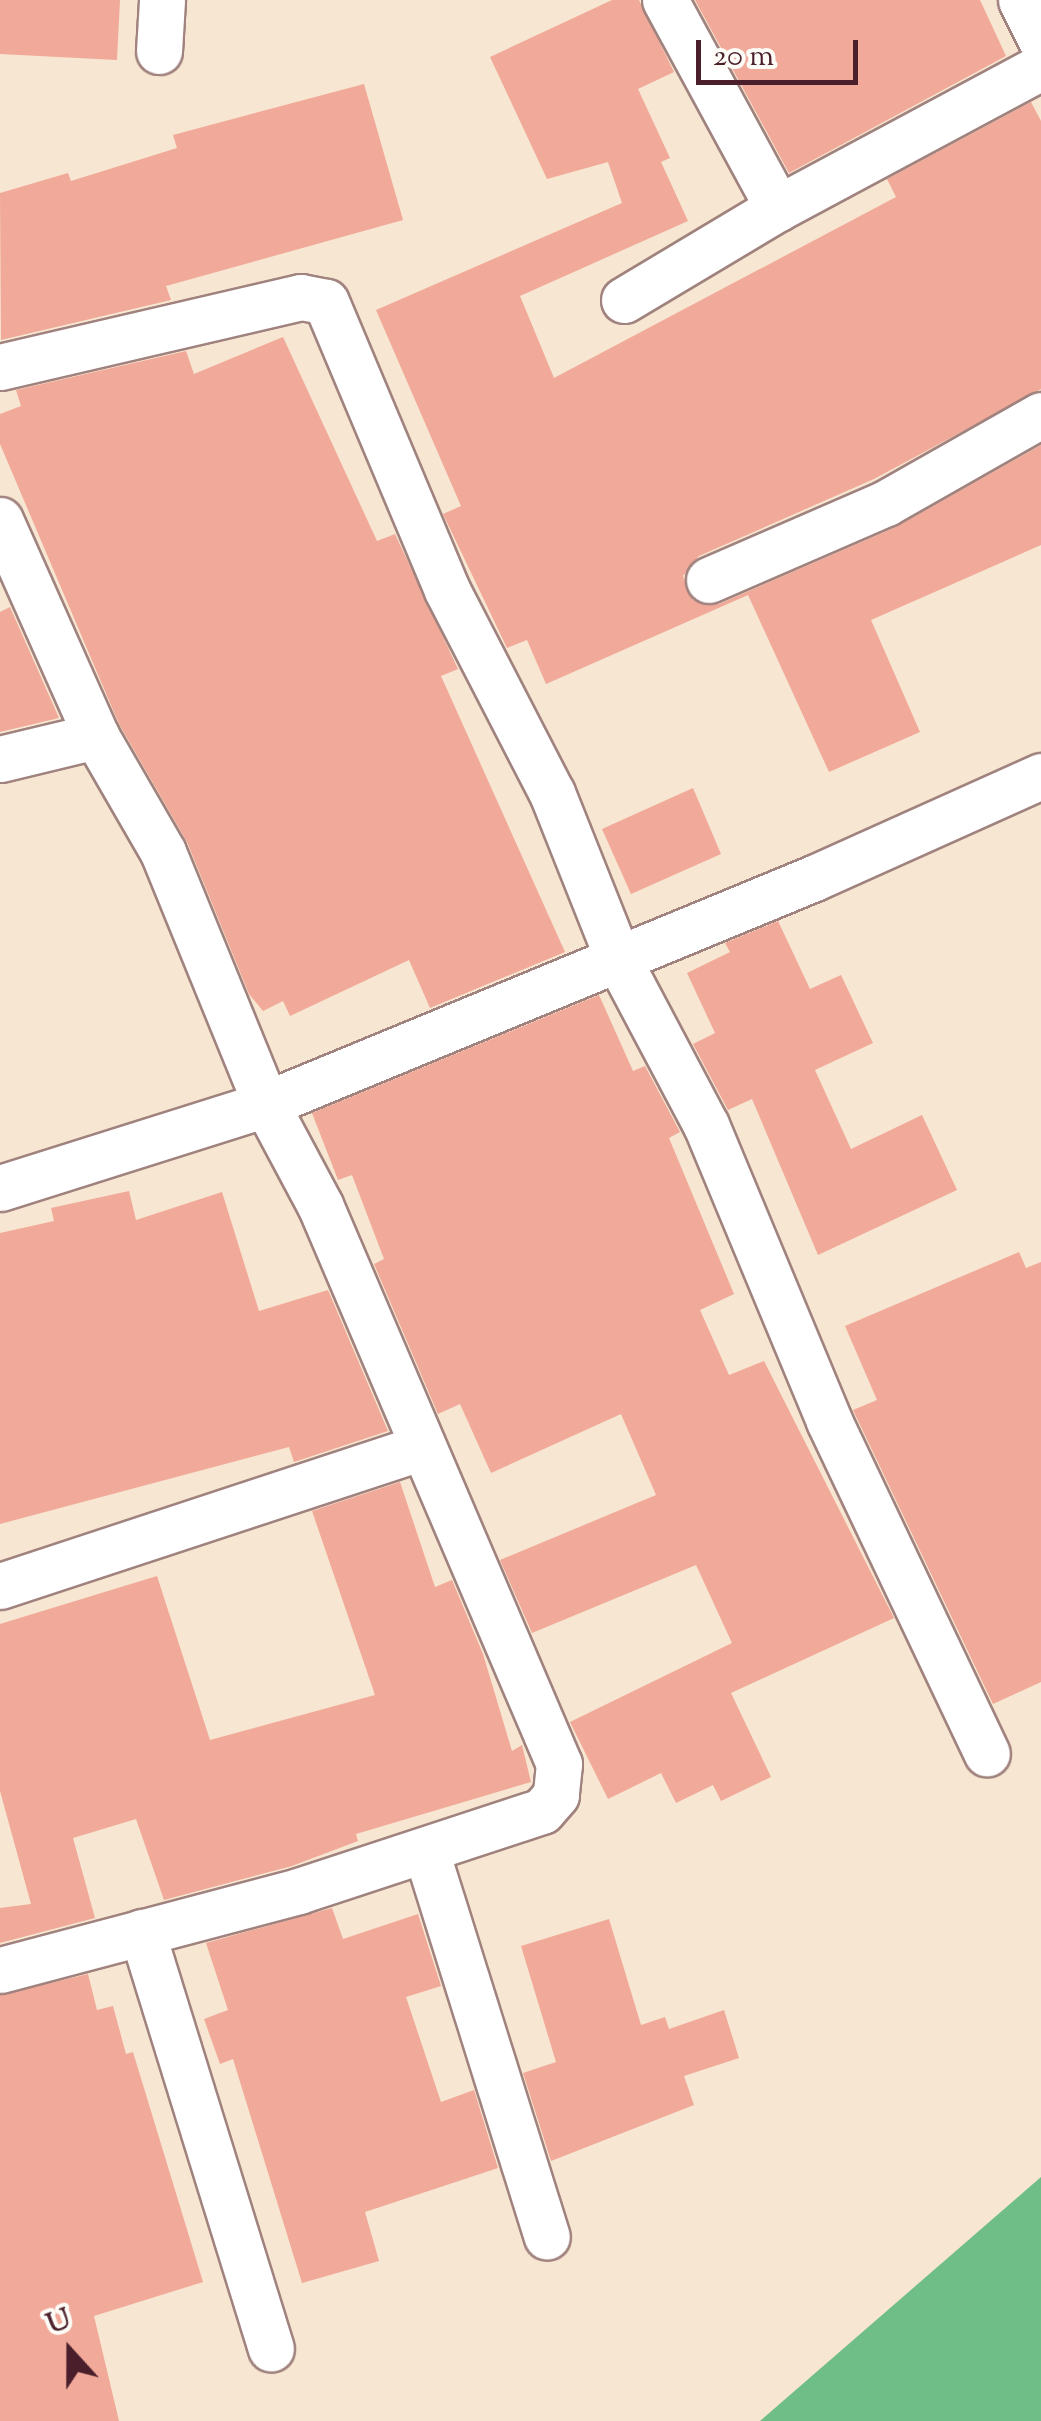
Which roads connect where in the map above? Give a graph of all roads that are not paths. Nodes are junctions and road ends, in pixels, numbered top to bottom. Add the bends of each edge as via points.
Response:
1 (162, 0) edge
2 (665, 0) edge
3 (1021, 0) edge
4 (1041, 40) edge
5 (159, 52) dead end
6 (1041, 67) edge
7 (778, 208) junction
8 (624, 300) dead end
9 (0, 367) edge
10 (1041, 415) edge
11 (0, 520) edge
12 (709, 580) dead end
13 (96, 736) junction
14 (0, 759) edge
15 (1041, 776) edge
16 (618, 958) junction
17 (266, 1104) junction
18 (0, 1188) edge
19 (423, 1447) junction
20 (0, 1586) edge
21 (987, 1753) dead end
22 (426, 1851) junction
23 (142, 1932) junction
24 (0, 1970) edge
25 (546, 2236) dead end
26 (272, 2348) dead end

1 - 5 street
2 - 7 street
3 - 4 street
6 - 7 street
7 - 8 street
9 - 16 street via 301,297 326,302 447,590 552,793
10 - 12 street via 886,503
11 - 13 street
13 - 14 street
13 - 17 street via 163,852
15 - 16 street
16 - 17 street
16 - 21 street via 706,1125 830,1421
17 - 18 street
17 - 19 street via 320,1205
19 - 20 street
19 - 22 street via 559,1764 556,1795 542,1812
22 - 23 street
22 - 25 street
23 - 24 street
23 - 26 street

